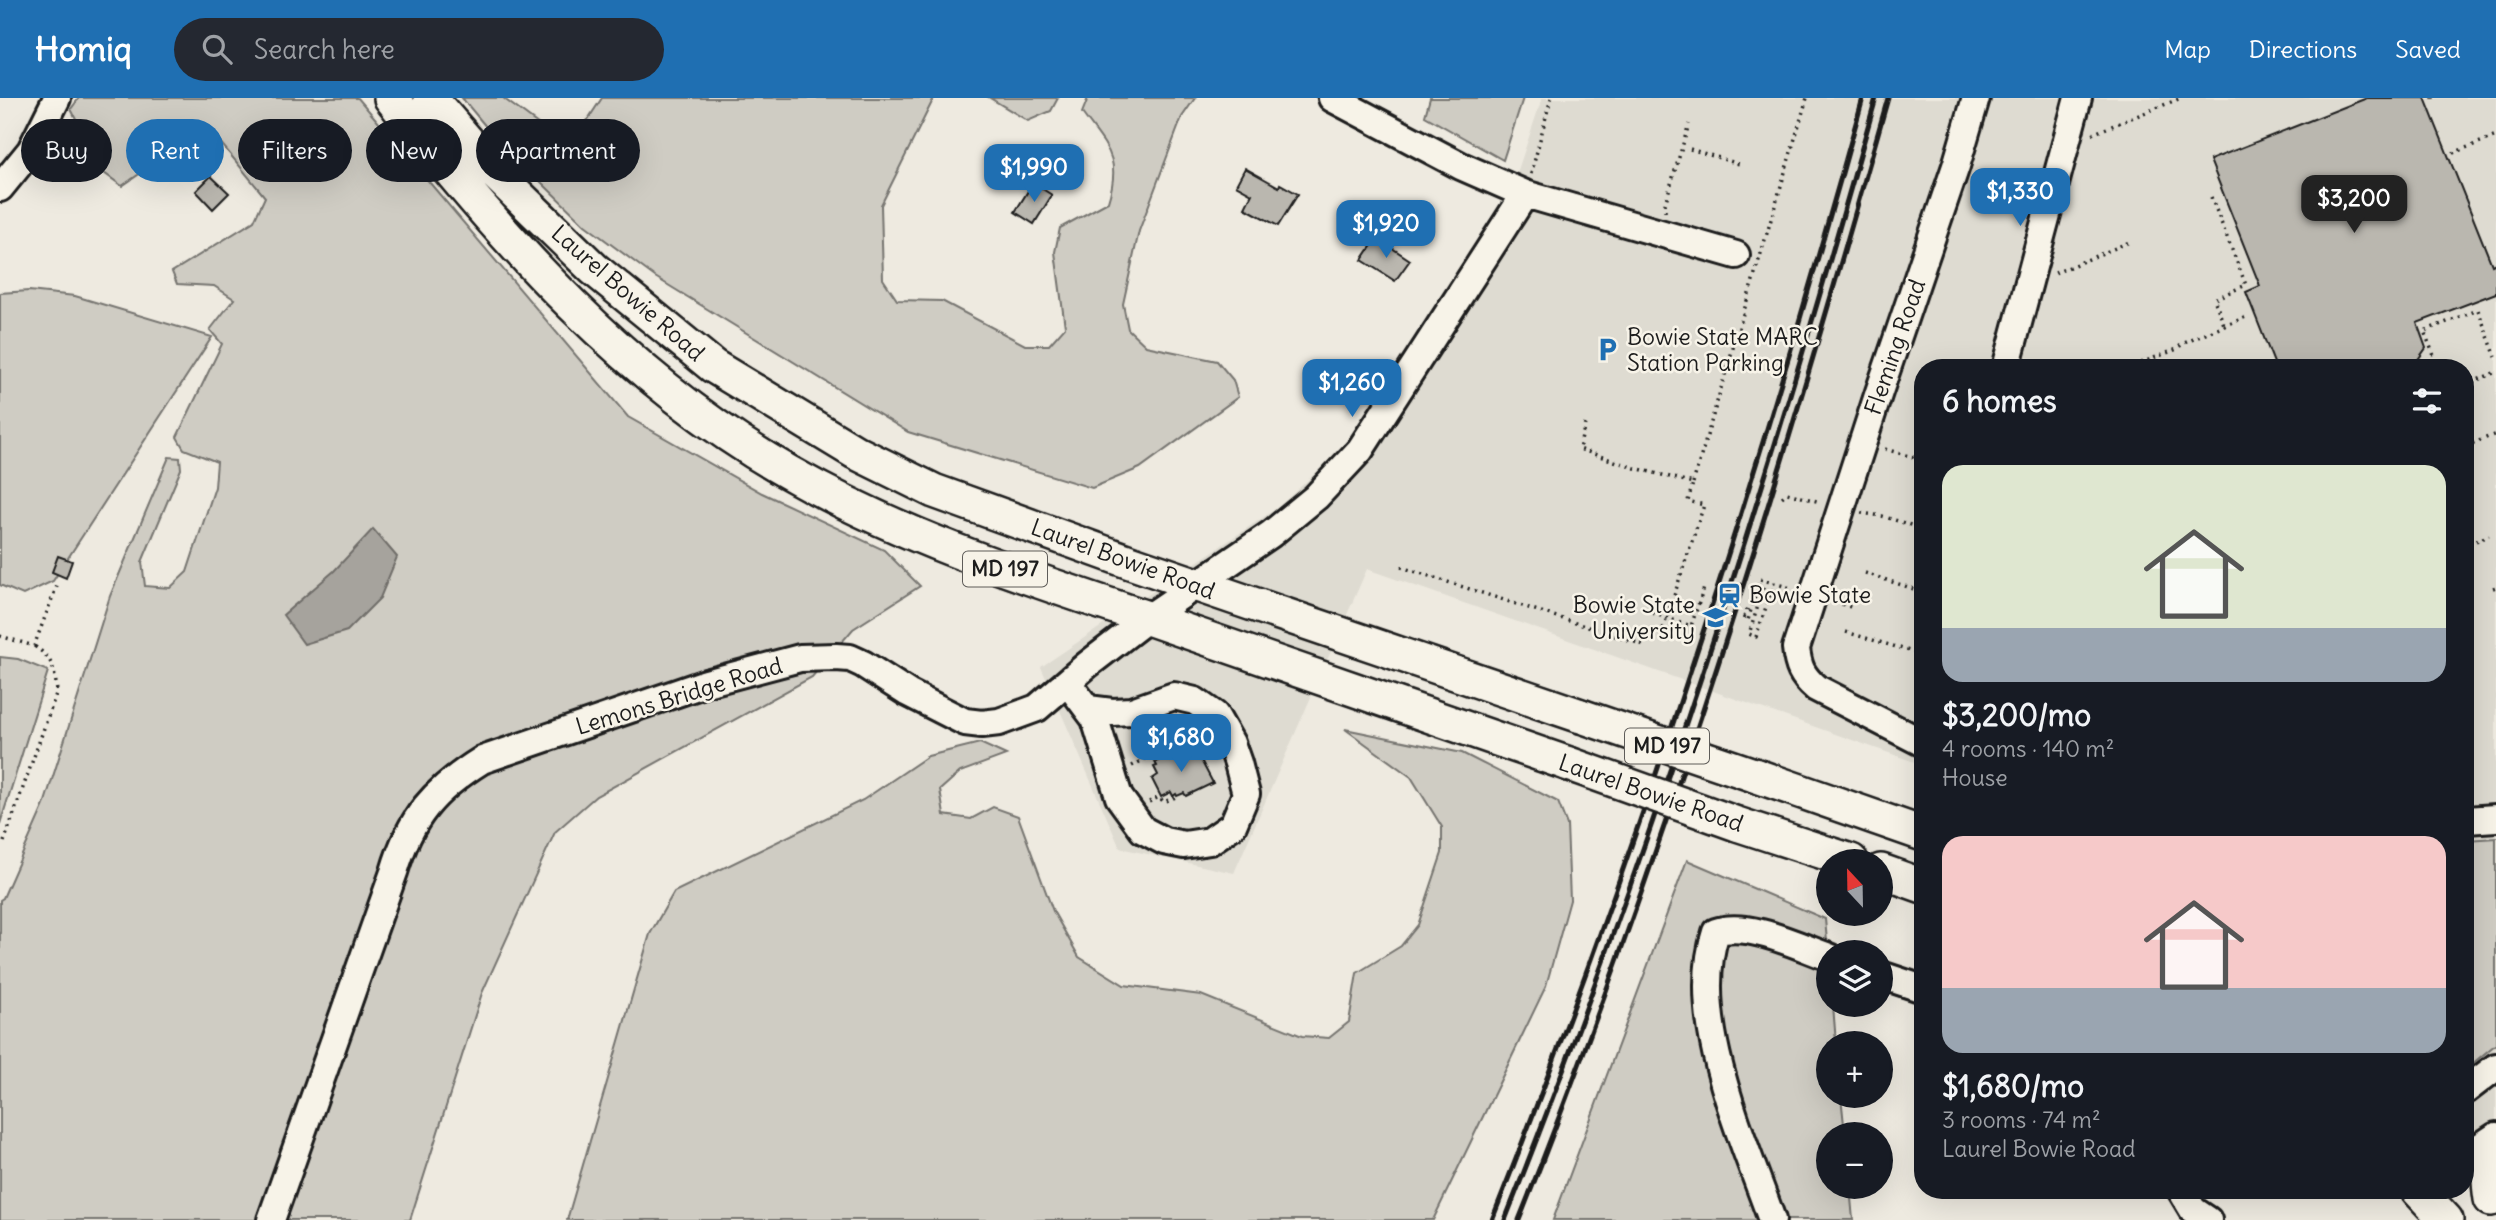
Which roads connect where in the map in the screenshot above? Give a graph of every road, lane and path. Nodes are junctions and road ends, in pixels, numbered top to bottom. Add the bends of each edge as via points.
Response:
1 (57, 98) edge
2 (391, 98) edge
3 (430, 98) edge
4 (1332, 98) edge
5 (1551, 98) edge
6 (1807, 98) edge
7 (1976, 98) edge
8 (2078, 98) edge
9 (2181, 98) edge
10 (1689, 124) dead end
11 (2092, 134) dead end
12 (2496, 136) edge
13 (1690, 149) dead end
14 (2453, 153) dead end
15 (1738, 164) dead end
16 (0, 188) edge
17 (1525, 194) junction
18 (2211, 197) dead end
19 (1668, 216) dead end
20 (2132, 240) dead end
21 (1749, 259) junction
22 (2055, 273) dead end
23 (2248, 316) dead end
24 (2225, 327) junction
25 (2496, 356) edge
26 (2008, 359) edge
27 (2149, 359) edge
28 (2435, 359) edge
29 (2496, 372) edge
30 (2474, 382) edge
31 (1585, 424) dead end
32 (2496, 434) edge
33 (2474, 443) edge
34 (1885, 449) dead end
35 (1914, 457) edge
36 (1693, 483) junction
37 (1882, 516) dead end
38 (1914, 526) edge
39 (2489, 535) dead end
40 (2476, 541) dead end
41 (1401, 567) dead end
42 (1864, 573) dead end
43 (1768, 581) dead end
44 (58, 583) dead end
45 (1774, 583) dead end
46 (1198, 586) junction
47 (1758, 586) junction
48 (1704, 588) dead end
49 (1914, 589) edge
50 (1749, 604) dead end
51 (1646, 611) dead end
52 (1148, 618) junction
53 (1667, 618) junction
54 (1687, 625) junction
55 (1662, 632) junction
56 (1846, 632) dead end
57 (0, 636) edge
58 (34, 646) junction
59 (1914, 653) edge
60 (1068, 683) junction
61 (1088, 709) junction
62 (1914, 738) edge
63 (1231, 743) junction
64 (1112, 777) junction
65 (2496, 818) edge
66 (2474, 819) edge
67 (1914, 831) edge
68 (4, 842) dead end
69 (1816, 850) edge
70 (1894, 876) edge
71 (1914, 883) edge
72 (1816, 953) edge
73 (1893, 979) edge
74 (1914, 986) edge
75 (2496, 1067) edge
76 (2474, 1084) edge
77 (2496, 1136) edge
78 (2496, 1147) edge
79 (2474, 1151) edge
80 (2474, 1181) edge
81 (2178, 1199) edge
82 (2185, 1199) edge
83 (2426, 1199) edge
84 (2493, 1201) edge
85 (271, 1220) edge
86 (1772, 1220) edge
87 (2177, 1220) edge
88 (2208, 1220) edge
89 (2446, 1220) edge

1 - 16 street via 31,150
2 - 52 main road, Laurel Bowie Road / MD 197 via 513,246 564,299 640,368 720,428 787,472 866,513 1040,582
3 - 46 main road, Laurel Bowie Road / MD 197 via 495,173 594,269 735,380 855,452 934,491
4 - 17 street
5 - 17 path
6 - 21 path
7 - 62 street, Fleming Road via 1796,648 1797,666 1805,679
8 - 26 street
9 - 11 path
10 - 19 path via 1665,204
12 - 14 path
13 - 15 path
17 - 21 street
17 - 46 street, Lemons Bridge Road via 1360,450 1316,497
18 - 24 path via 2246,285 2214,299
20 - 22 path
21 - 36 path
23 - 24 path
24 - 27 path
25 - 28 path via 2478,310 2424,331
29 - 30 path
31 - 36 path via 1579,449
32 - 33 path
34 - 35 path
36 - 53 path via 1688,501 1703,505
37 - 38 path
39 - 40 path
41 - 55 path via 1644,645 1652,628
42 - 49 path
43 - 47 path via 1760,579
44 - 58 path
45 - 47 path via 1756,637 1749,634 1764,587
46 - 52 street, Lemons Bridge Road
46 - 67 main road, Laurel Bowie Road / MD 197, bridge
47 - 50 path via 1748,620 1744,619
48 - 54 path via 1691,626
51 - 53 path
52 - 60 street, Lemons Bridge Road
52 - 69 main road, Laurel Bowie Road / MD 197, bridge
53 - 54 path
53 - 55 path
54 - 55 path via 1682,639
56 - 59 path
57 - 58 path
58 - 68 path via 54,668 57,691
60 - 61 street
60 - 85 street, Lemons Bridge Road via 1037,708 982,724 937,709 850,658 800,658 706,682 482,760 463,772 437,793 402,843
61 - 63 street via 1132,711 1174,696 1195,701 1215,715
61 - 64 street
63 - 64 path via 1213,753 1188,735
63 - 64 street via 1245,794 1233,825 1210,841 1184,845 1143,830 1124,805
65 - 66 street
70 - 71 main road
72 - 86 street via 1752,931 1727,929 1716,932 1710,950 1709,1009 1718,1062
73 - 74 street
75 - 76 street
77 - 79 street
78 - 84 main road via 2488,1175
80 - 84 main road
81 - 87 street
82 - 88 street
83 - 89 main road

